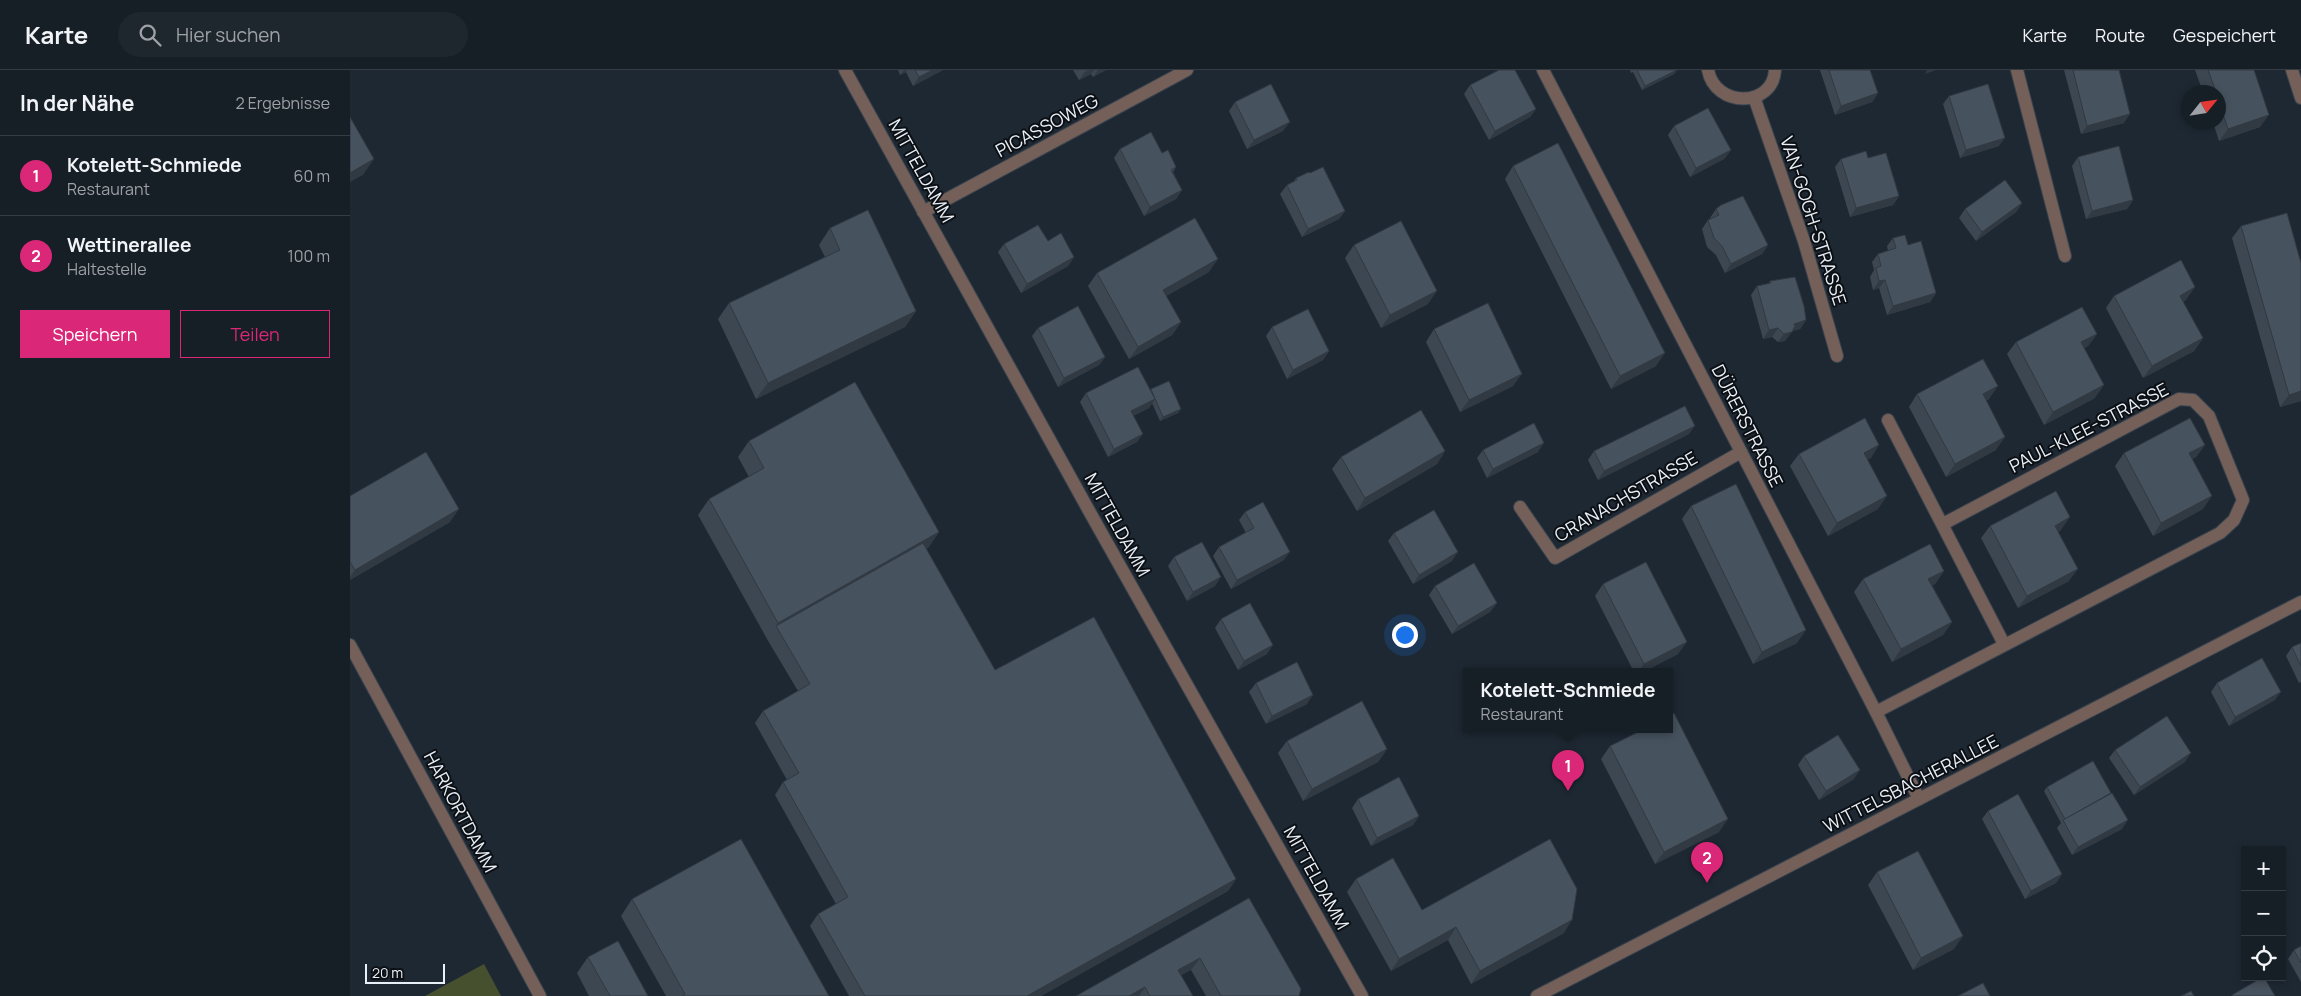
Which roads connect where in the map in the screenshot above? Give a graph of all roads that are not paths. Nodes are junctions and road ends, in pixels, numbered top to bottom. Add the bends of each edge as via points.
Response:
1 (845, 70) edge
2 (1187, 70) edge
3 (1543, 70) edge
4 (1708, 70) edge
5 (1775, 70) edge
6 (2017, 70) edge
7 (2292, 70) edge
8 (1754, 97) junction
9 (2301, 98) edge
10 (924, 212) junction
11 (2065, 256) dead end
12 (1837, 356) dead end
13 (1888, 420) dead end
14 (1741, 452) junction
15 (1520, 507) dead end
16 (1943, 524) junction
17 (2301, 602) edge
18 (2004, 644) junction
19 (350, 645) edge
20 (1876, 712) junction
21 (1919, 799) junction
22 (540, 996) edge
23 (1362, 996) edge
24 (1537, 996) edge

1 - 10 street, MITTELDAMM
2 - 10 street, PICASSOWEG
3 - 14 street, DÜRERSTRASSE
4 - 8 street via 1714,86 1726,95 1739,100
5 - 8 street via 1767,88
6 - 11 street
7 - 9 street
8 - 12 street, VAN-GOGH-STRASSE via 1804,241
10 - 23 street, MITTELDAMM
13 - 16 street
14 - 15 street, CRANACHSTRASSE via 1555,558
14 - 20 street, DÜRERSTRASSE
16 - 18 street
16 - 18 street, PAUL-KLEE-STRASSE via 2179,399 2193,400 2210,416 2243,500 2234,520 2220,533
17 - 21 street, WITTELSBACHERALLEE
18 - 20 street, PAUL-KLEE-STRASSE
19 - 22 street, HARKORTDAMM
20 - 21 street, DÜRERSTRASSE
21 - 24 street, WITTELSBACHERALLEE

